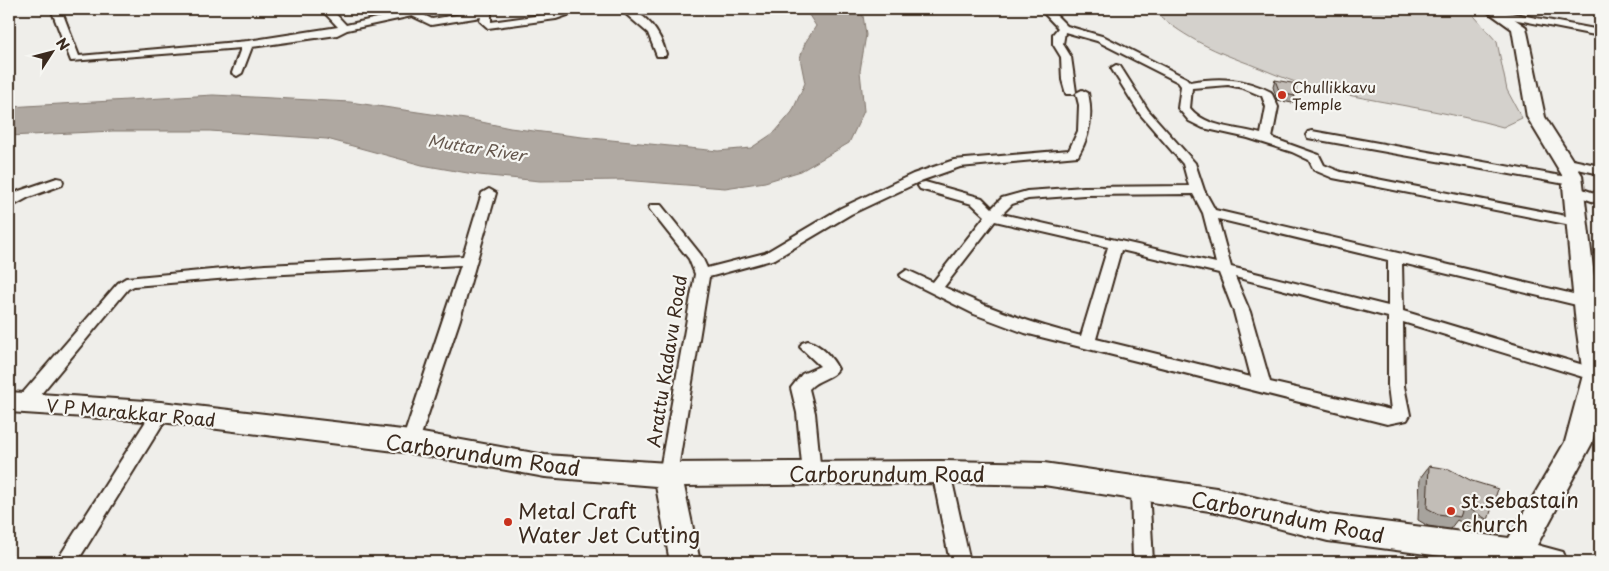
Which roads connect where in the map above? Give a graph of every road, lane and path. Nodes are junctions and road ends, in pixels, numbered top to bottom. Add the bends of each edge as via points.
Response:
1 (56, 9) edge
2 (326, 9) edge
3 (580, 9) edge
4 (625, 9) edge
5 (1045, 9) edge
6 (1495, 12) edge
7 (344, 28) junction
8 (1063, 28) junction
9 (1600, 33) edge
10 (248, 44) junction
11 (661, 54) dead end
12 (1116, 68) dead end
13 (237, 72) dead end
14 (1187, 86) junction
15 (1312, 135) dead end
16 (1266, 140) junction
17 (1600, 170) edge
18 (1570, 178) junction
19 (58, 182) dead end
20 (925, 186) dead end
21 (1197, 190) junction
22 (489, 193) dead end
23 (1600, 200) edge
24 (9, 204) edge
25 (656, 208) dead end
26 (1210, 214) junction
27 (992, 216) junction
28 (1576, 222) junction
29 (1116, 244) junction
30 (1395, 257) junction
31 (468, 260) junction
32 (1225, 270) junction
33 (702, 274) junction
34 (907, 275) dead end
35 (935, 289) junction
36 (1589, 289) edge
37 (1396, 314) junction
38 (1088, 342) junction
39 (808, 346) dead end
40 (1596, 375) junction
41 (1262, 385) junction
42 (17, 402) edge
43 (161, 412) junction
44 (253, 424) joint
45 (411, 442) junction
46 (941, 472) junction
47 (812, 474) junction
48 (668, 475) junction
49 (1140, 488) junction
50 (1517, 558) edge
51 (66, 562) edge
52 (685, 562) edge
53 (960, 562) edge
54 (1143, 562) edge
55 (1552, 562) edge

1 - 10 street via 75,59
2 - 7 street
3 - 7 street via 556,16 488,25 486,13 432,22 413,12
4 - 11 street via 652,28
5 - 8 street
6 - 9 street
6 - 18 street via 1519,27 1536,117
7 - 10 street via 338,32
8 - 14 street via 1101,39 1182,80
8 - 33 street via 1058,34 1058,44 1066,57 1067,80 1085,105 1084,132 1074,152 958,163 918,177 846,211 770,256
10 - 13 street
12 - 21 street via 1144,112 1189,162
14 - 16 street via 1184,108 1193,119
14 - 16 street via 1225,80 1257,88 1267,94 1272,107
15 - 18 street
16 - 28 street via 1315,158 1318,167 1338,175
17 - 18 street
18 - 23 street
18 - 28 street
19 - 24 street via 24,194
20 - 27 street via 976,202
21 - 26 street
21 - 27 street via 1027,196 1007,201
22 - 31 street
25 - 33 street, Arattu Kadavu Road via 696,258
26 - 30 street
26 - 32 street
27 - 29 street
27 - 35 street
28 - 36 street
29 - 32 street
29 - 38 street
30 - 36 street
30 - 37 street
31 - 42 street via 131,280
31 - 45 street
32 - 37 street
32 - 41 street via 1242,312
33 - 48 street, Arattu Kadavu Road
34 - 35 street
35 - 38 street via 1031,329
36 - 40 street
37 - 40 street
37 - 41 street via 1396,386 1401,415 1387,417
38 - 41 street
39 - 47 street via 830,369 808,378 800,388
40 - 50 street via 1578,443
42 - 43 street, V P Marakkar Road
43 - 44 street, V P Marakkar Road
43 - 51 street
44 - 45 street, Carborundum Road
45 - 48 street, Carborundum Road via 546,466
46 - 47 street, Carborundum Road
46 - 49 street, Carborundum Road via 1044,474
46 - 53 street
47 - 48 street, Carborundum Road
48 - 52 street
49 - 50 street, Carborundum Road via 1216,500 1328,528
49 - 54 street
50 - 55 street, Carborundum Road

